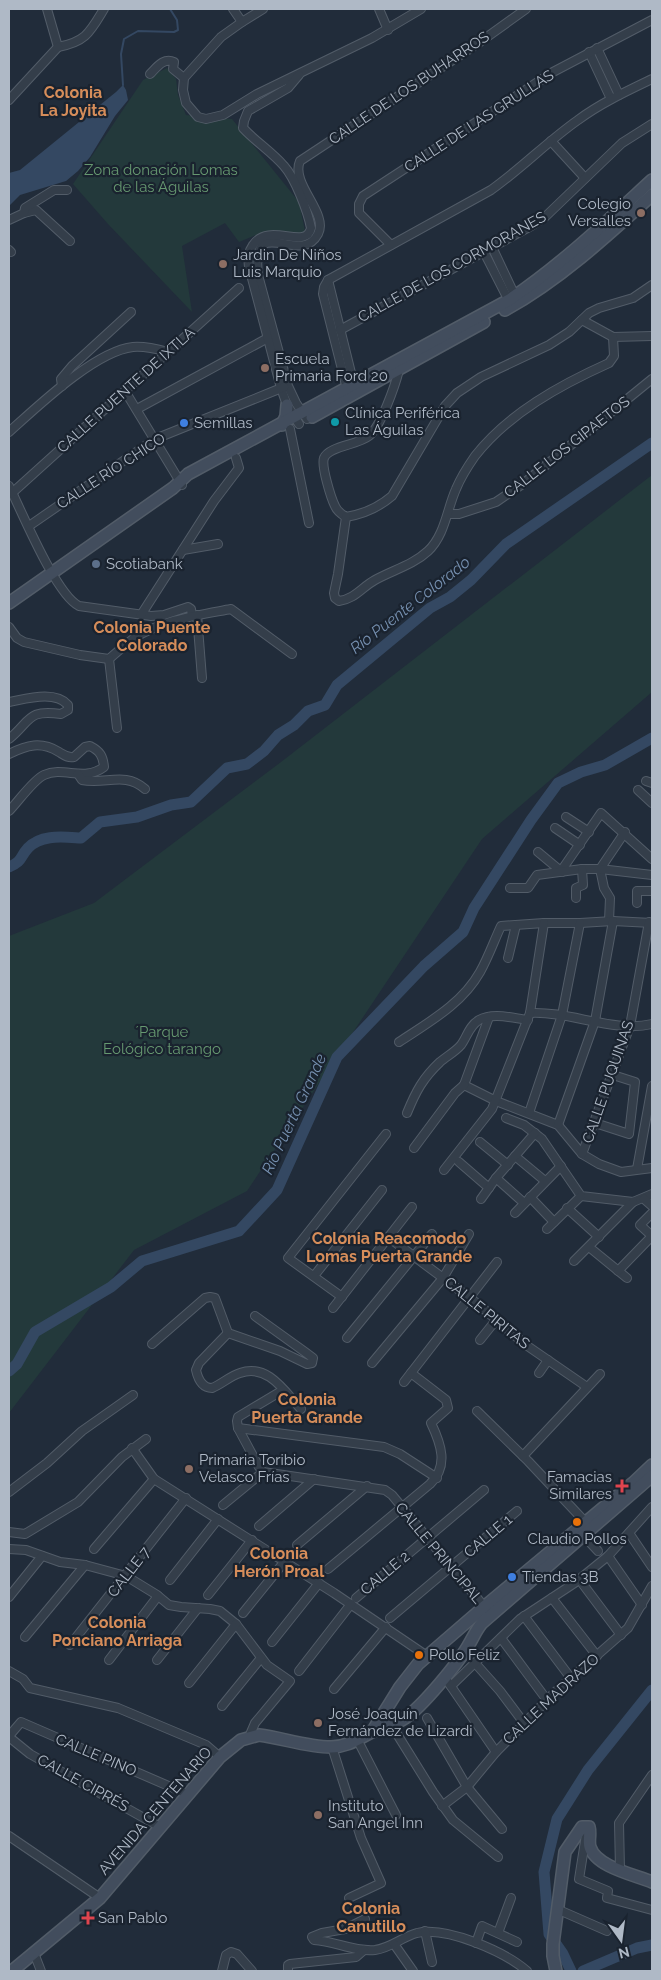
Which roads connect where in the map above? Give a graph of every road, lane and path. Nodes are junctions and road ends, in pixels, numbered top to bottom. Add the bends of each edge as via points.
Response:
1 (46, 9) edge
2 (104, 9) edge
3 (234, 9) edge
4 (263, 9) edge
5 (379, 9) edge
6 (421, 9) edge
7 (526, 9) edge
8 (652, 20) edge
9 (242, 22) junction
10 (388, 30) junction
11 (58, 47) junction
12 (597, 48) junction
13 (589, 52) junction
14 (150, 74) dead end
15 (299, 75) junction
16 (184, 78) junction
17 (652, 79) edge
18 (619, 95) junction
19 (611, 99) junction
20 (9, 100) edge
21 (652, 124) edge
22 (551, 141) junction
23 (585, 178) junction
24 (652, 180) edge
25 (67, 190) dead end
26 (652, 195) edge
27 (24, 213) junction
28 (9, 220) edge
29 (70, 241) dead end
30 (391, 245) junction
31 (492, 247) junction
32 (484, 252) junction
33 (328, 280) junction
34 (652, 285) edge
35 (239, 288) dead end
36 (513, 301) junction
37 (130, 312) dead end
38 (582, 320) junction
39 (340, 330) junction
40 (652, 336) edge
41 (613, 337) junction
42 (266, 339) junction
43 (168, 352) junction
44 (397, 366) junction
45 (652, 379) edge
46 (62, 386) junction
47 (284, 387) junction
48 (350, 387) junction
49 (125, 391) junction
50 (287, 405) joint
51 (137, 409) junction
52 (296, 421) junction
53 (9, 432) edge
54 (155, 439) junction
55 (236, 458) junction
56 (178, 485) junction
57 (10, 490) edge
58 (448, 514) junction
59 (346, 517) junction
60 (309, 523) dead end
61 (29, 526) junction
62 (218, 544) dead end
63 (183, 550) junction
64 (52, 573) junction
65 (9, 603) edge
66 (141, 615) junction
67 (194, 616) junction
68 (9, 627) edge
69 (292, 654) dead end
70 (108, 659) junction
71 (202, 678) dead end
72 (9, 702) edge
73 (117, 728) dead end
74 (9, 739) edge
75 (9, 754) edge
76 (78, 774) junction
77 (145, 788) dead end
78 (638, 790) dead end
79 (652, 803) edge
80 (9, 811) edge
81 (566, 817) dead end
82 (555, 828) dead end
83 (588, 832) junction
84 (624, 832) junction
85 (580, 845) junction
86 (538, 852) dead end
87 (652, 859) edge
88 (582, 869) junction
89 (600, 869) junction
90 (561, 871) junction
91 (652, 875) edge
92 (510, 888) dead end
93 (652, 891) edge
94 (576, 898) dead end
95 (637, 903) dead end
96 (611, 921) junction
97 (544, 923) junction
98 (580, 923) junction
99 (650, 923) edge
100 (516, 925) junction
101 (508, 958) dead end
102 (562, 1015) junction
103 (529, 1016) junction
104 (489, 1017) junction
105 (595, 1021) junction
106 (652, 1024) edge
107 (630, 1026) junction
108 (399, 1042) dead end
109 (613, 1075) junction
110 (464, 1085) junction
111 (652, 1086) edge
112 (496, 1101) junction
113 (407, 1113) dead end
114 (529, 1113) junction
115 (506, 1118) dead end
116 (595, 1123) junction
117 (558, 1126) junction
118 (535, 1133) junction
119 (386, 1134) dead end
120 (480, 1142) dead end
121 (414, 1148) dead end
122 (582, 1154) junction
123 (515, 1156) junction
124 (459, 1162) dead end
125 (508, 1165) junction
126 (561, 1166) junction
127 (652, 1168) edge
128 (637, 1169) junction
129 (444, 1170) dead end
130 (496, 1178) junction
131 (545, 1181) junction
132 (489, 1188) junction
133 (382, 1190) dead end
134 (652, 1194) edge
135 (581, 1196) junction
136 (481, 1199) dead end
137 (644, 1199) junction
138 (527, 1200) junction
139 (633, 1202) junction
140 (652, 1206) edge
141 (412, 1207) dead end
142 (568, 1208) junction
143 (515, 1213) dead end
144 (652, 1213) edge
145 (554, 1222) junction
146 (547, 1229) dead end
147 (432, 1234) dead end
148 (469, 1234) dead end
149 (652, 1236) edge
150 (388, 1237) junction
151 (599, 1237) junction
152 (589, 1247) junction
153 (413, 1256) junction
154 (574, 1261) dead end
155 (496, 1262) dead end
156 (618, 1270) junction
157 (314, 1276) junction
158 (443, 1278) junction
159 (627, 1278) dead end
160 (342, 1297) junction
161 (469, 1298) junction
162 (333, 1308) dead end
163 (255, 1316) dead end
164 (496, 1320) junction
165 (228, 1333) junction
166 (347, 1338) dead end
167 (480, 1340) dead end
168 (152, 1344) dead end
169 (548, 1360) junction
170 (372, 1363) dead end
171 (411, 1373) junction
172 (539, 1373) dead end
173 (600, 1374) dead end
174 (404, 1382) dead end
175 (587, 1387) junction
176 (283, 1390) junction
177 (133, 1395) dead end
178 (301, 1409) dead end
179 (476, 1411) dead end
180 (238, 1428) junction
181 (146, 1438) dead end
182 (132, 1448) junction
183 (522, 1456) junction
184 (652, 1465) edge
185 (264, 1472) junction
186 (652, 1476) edge
187 (437, 1478) junction
188 (154, 1479) junction
189 (314, 1479) junction
190 (367, 1486) junction
191 (484, 1490) dead end
192 (9, 1492) edge
193 (186, 1498) junction
194 (223, 1505) dead end
195 (401, 1506) junction
196 (652, 1509) edge
197 (517, 1512) dead end
198 (218, 1519) junction
199 (259, 1526) dead end
200 (588, 1529) junction
201 (9, 1532) edge
202 (629, 1533) junction
203 (426, 1538) junction
204 (252, 1540) junction
205 (297, 1545) dead end
206 (9, 1549) edge
207 (94, 1549) dead end
208 (598, 1551) dead end
209 (42, 1556) junction
210 (608, 1556) junction
211 (285, 1561) junction
212 (85, 1565) junction
213 (451, 1567) junction
214 (652, 1567) edge
215 (328, 1569) dead end
216 (126, 1576) junction
217 (579, 1579) junction
218 (170, 1580) dead end
219 (320, 1584) junction
220 (652, 1586) edge
221 (208, 1595) dead end
222 (158, 1596) junction
223 (9, 1597) edge
224 (552, 1598) junction
225 (353, 1601) junction
226 (642, 1605) junction
227 (198, 1608) junction
228 (488, 1611) junction
229 (243, 1613) dead end
230 (524, 1616) junction
231 (390, 1618) dead end
232 (236, 1624) junction
233 (472, 1626) junction
234 (386, 1627) junction
235 (621, 1635) junction
236 (26, 1637) dead end
237 (501, 1638) junction
238 (272, 1642) dead end
239 (70, 1645) dead end
240 (427, 1656) junction
241 (597, 1656) junction
242 (260, 1658) junction
243 (108, 1660) dead end
244 (157, 1660) dead end
245 (475, 1663) junction
246 (9, 1671) edge
247 (299, 1671) dead end
248 (570, 1677) junction
249 (190, 1682) dead end
250 (447, 1682) junction
251 (334, 1689) dead end
252 (547, 1700) junction
253 (222, 1706) dead end
254 (427, 1718) dead end
255 (524, 1723) junction
256 (392, 1726) junction
257 (372, 1732) junction
258 (9, 1736) edge
259 (249, 1737) junction
260 (358, 1741) junction
261 (332, 1747) junction
262 (496, 1752) junction
263 (219, 1758) junction
264 (652, 1776) edge
265 (467, 1787) junction
266 (187, 1794) junction
267 (442, 1806) junction
268 (396, 1815) dead end
269 (160, 1827) junction
270 (587, 1827) junction
271 (502, 1829) dead end
272 (9, 1836) edge
273 (498, 1857) dead end
274 (620, 1870) junction
275 (652, 1882) edge
276 (100, 1898) junction
277 (349, 1898) dead end
278 (511, 1898) dead end
279 (652, 1910) edge
280 (558, 1914) junction
281 (365, 1919) dead end
282 (425, 1931) junction
283 (607, 1931) dead end
284 (498, 1933) junction
285 (517, 1942) dead end
286 (476, 1943) junction
287 (394, 1944) junction
288 (34, 1953) junction
289 (361, 1953) junction
290 (432, 1962) dead end
291 (12, 1971) edge
292 (41, 1971) edge
293 (222, 1971) edge
294 (252, 1971) edge
295 (288, 1971) edge
296 (413, 1971) edge
297 (527, 1971) edge
298 (556, 1971) edge

1 - 11 street
2 - 11 street via 80,41
3 - 9 street
4 - 9 street
5 - 10 street
6 - 10 street
7 - 47 street, CALLE DE LOS BUHARROS via 300,161 297,170 319,219 317,236 299,247 269,242 262,245 256,260
8 - 12 street, CALLE DE LAS GRULLAS
9 - 16 street via 221,37
10 - 15 street
11 - 20 street
12 - 13 street, CALLE DE LAS GRULLAS
12 - 18 street
13 - 19 street
13 - 30 street, CALLE DE LAS GRULLAS via 363,196 359,213
14 - 16 street via 170,60 174,62 173,69
15 - 16 street via 257,94 223,115 206,119 198,117 186,103
15 - 42 street via 288,88 248,111 243,128 284,167 311,228 306,236 300,238 272,234 262,236 248,252
17 - 18 street
18 - 19 street
19 - 22 street
21 - 23 street, CALLE DE LOS CORMORANES via 622,143
22 - 23 street
22 - 30 street via 516,173 491,190
23 - 31 street, CALLE DE LOS CORMORANES via 546,216
24 - 36 main road via 586,241
25 - 27 street via 54,190 25,208
26 - 36 main road via 599,244
27 - 28 street
27 - 29 street via 36,210
30 - 33 street
31 - 32 street, CALLE DE LOS CORMORANES
31 - 36 street
32 - 36 street
32 - 39 street, CALLE DE LOS CORMORANES
33 - 39 street
33 - 48 street via 322,294
34 - 38 street via 633,298 599,308
35 - 43 street, CALLE PUENTE DE IXTLA
36 - 44 main road
37 - 46 street via 72,366 61,379
38 - 41 street
38 - 59 street via 549,345 481,377 457,393 445,406 392,496 368,512
39 - 48 street
40 - 41 street
41 - 58 street via 614,356 609,363 535,403 496,433 463,474
42 - 47 street
42 - 51 street
43 - 46 street via 131,347 88,368
43 - 49 street, CALLE PUENTE DE IXTLA
44 - 48 main road
44 - 52 main road
44 - 59 street via 388,403 370,436 332,450 325,457 330,495 335,508
45 - 58 street, CALLE LOS GIPAETOS via 496,502 459,514
46 - 53 street
47 - 50 street
47 - 52 street via 296,403
47 - 54 street, CALLE RÍO CHICO
48 - 52 main road
49 - 51 street
49 - 57 street, CALLE PUENTE DE IXTLA
50 - 52 main road via 286,416
51 - 54 street
52 - 55 main road
52 - 56 main road via 188,474
52 - 60 street
54 - 56 street
54 - 61 street, CALLE RÍO CHICO
55 - 56 main road
55 - 63 street via 238,468
56 - 64 main road
57 - 61 street
58 - 59 street via 430,550 415,561 374,580 354,597 339,600 334,593
61 - 64 street
62 - 63 street
63 - 66 street
64 - 65 main road
64 - 66 street via 69,598 79,606
66 - 67 street via 157,616 188,608
67 - 69 street via 231,609
67 - 70 street via 160,626 135,638
67 - 71 street
68 - 70 street via 16,638 24,642
70 - 73 street
72 - 74 street via 54,697 68,704 68,710 61,714 36,714
75 - 76 street via 21,747 37,744 46,745 68,758 74,758 85,747 98,750 104,767 98,772
76 - 77 street via 82,780 92,782 135,780
76 - 80 street via 45,774 33,782
78 - 79 street
81 - 83 street
82 - 85 street
83 - 84 street via 601,812
83 - 85 street
84 - 87 street
84 - 89 street
85 - 90 street
86 - 90 street
88 - 89 street
88 - 90 street
88 - 94 street via 583,885 576,888
89 - 91 street
89 - 96 street via 602,884 610,898
90 - 92 street via 536,875 528,888
93 - 95 street via 638,891
96 - 98 street
96 - 99 street
96 - 105 street
97 - 98 street
97 - 100 street
97 - 103 street
98 - 102 street
99 - 107 street, CALLE PUQUINAS
100 - 101 street
100 - 108 street via 501,926 480,973 462,996 444,1013
102 - 103 street
102 - 105 street
102 - 114 street
103 - 104 street
103 - 112 street
104 - 110 street
104 - 113 street via 471,1027 456,1050 426,1076
105 - 107 street
105 - 117 street
106 - 107 street
107 - 109 street, CALLE PUQUINAS
109 - 116 street, CALLE PUQUINAS
109 - 116 street via 635,1082 629,1134
110 - 112 street
110 - 121 street
111 - 128 street
112 - 114 street
112 - 129 street
114 - 117 street
115 - 118 street
116 - 122 street, CALLE PUQUINAS
117 - 122 street
118 - 123 street
118 - 126 street
119 - 157 street via 288,1258
120 - 125 street
122 - 128 street via 621,1172
123 - 125 street
123 - 131 street
124 - 132 street
125 - 130 street
126 - 131 street
126 - 135 street
127 - 128 street
130 - 132 street
130 - 138 street
131 - 138 street
132 - 136 street
133 - 157 street
134 - 137 street
135 - 139 street
135 - 142 street
137 - 139 street
137 - 140 street
138 - 143 street
138 - 145 street
139 - 151 street
141 - 150 street
142 - 145 street
142 - 151 street
144 - 149 street via 640,1226
145 - 146 street
147 - 153 street
148 - 158 street
149 - 156 street
150 - 153 street, CALLE PIRITAS
150 - 160 street
151 - 152 street
152 - 154 street
152 - 156 street
153 - 158 street, CALLE PIRITAS
153 - 166 street
155 - 161 street
156 - 159 street
157 - 160 street
158 - 161 street, CALLE PIRITAS
158 - 170 street
160 - 162 street
161 - 164 street, CALLE PIRITAS
161 - 171 street
163 - 165 street via 313,1358 312,1362 307,1364
164 - 167 street
164 - 169 street, CALLE PIRITAS
165 - 168 street via 215,1298 210,1297
165 - 176 street via 199,1363 196,1370 202,1384 212,1388 252,1370 275,1379
169 - 172 street
169 - 175 street, CALLE PIRITAS
171 - 174 street
171 - 187 street via 448,1404 448,1408 431,1423 440,1442 442,1467
173 - 175 street
175 - 183 street
176 - 178 street
176 - 180 street via 238,1417
177 - 192 street via 82,1431
179 - 183 street
180 - 185 street
180 - 187 street via 384,1447
181 - 182 street
182 - 188 street
182 - 201 street via 78,1502 26,1534
183 - 200 street
184 - 200 main road
185 - 189 street, CALLE PRINCIPAL
185 - 194 street
186 - 200 main road
187 - 195 street
188 - 193 street
188 - 207 street
189 - 190 street, CALLE PRINCIPAL
189 - 199 street
190 - 195 street, CALLE PRINCIPAL via 385,1490
190 - 205 street
191 - 203 street, CALLE 2
193 - 198 street
193 - 216 street, CALLE 7
195 - 203 street, CALLE PRINCIPAL
195 - 215 street
196 - 202 street
197 - 213 street, CALLE 1
198 - 204 street
198 - 218 street
200 - 208 street
200 - 228 main road
202 - 210 street
202 - 214 street
203 - 213 street, CALLE PRINCIPAL
203 - 225 street, CALLE 2
204 - 211 street
204 - 221 street
206 - 209 street via 26,1550
209 - 212 street
209 - 223 street
210 - 217 street
210 - 226 street
211 - 219 street
211 - 229 street
212 - 216 street
212 - 236 street
213 - 228 street, CALLE PRINCIPAL
213 - 231 street, CALLE 1
216 - 222 street
216 - 239 street, CALLE 7
217 - 224 street
217 - 235 street
219 - 225 street
219 - 238 street
220 - 226 street, CALLE MADRAZO
222 - 227 street via 169,1605
222 - 243 street
224 - 230 street
224 - 241 street
225 - 234 street
225 - 247 street, CALLE 2
226 - 235 street, CALLE MADRAZO
227 - 232 street via 220,1612
227 - 244 street
228 - 233 main road
230 - 237 street
230 - 248 street
232 - 242 street
232 - 249 street
233 - 240 main road
233 - 250 main road via 469,1645
234 - 240 street
234 - 251 street
235 - 241 street, CALLE MADRAZO
237 - 245 street
237 - 252 street
240 - 257 main road via 400,1686
241 - 248 street, CALLE MADRAZO
242 - 253 street
242 - 259 street via 290,1681 255,1723
245 - 250 street
245 - 255 street
246 - 263 street via 30,1688 118,1708 206,1745
248 - 252 street, CALLE MADRAZO
250 - 256 main road
250 - 262 street
252 - 255 street, CALLE MADRAZO
254 - 265 street
255 - 262 street, CALLE MADRAZO
256 - 257 main road
256 - 267 street
257 - 260 main road
258 - 266 street, CALLE PINO via 21,1722
258 - 269 street, CALLE CIPRÉS via 30,1754
259 - 261 main road via 268,1736
259 - 263 main road, AVENIDA CENTENARIO
260 - 261 main road
260 - 268 street
261 - 277 street via 361,1838 381,1883
262 - 265 street, CALLE MADRAZO
263 - 266 main road, AVENIDA CENTENARIO
264 - 274 street via 619,1823
265 - 267 street, CALLE MADRAZO
265 - 271 street
266 - 269 main road, AVENIDA CENTENARIO
267 - 273 street via 453,1820
269 - 276 main road, AVENIDA CENTENARIO
270 - 274 main road via 590,1830 590,1848 595,1857
270 - 279 street via 579,1879 608,1892 607,1898
270 - 280 main road via 582,1827 565,1852
272 - 276 street
274 - 275 main road
276 - 288 main road, AVENIDA CENTENARIO
278 - 284 street
280 - 283 street
280 - 298 main road via 553,1944
281 - 289 street via 345,1929 312,1937
282 - 286 street via 456,1935
282 - 287 street
282 - 290 street
284 - 285 street
284 - 286 street via 482,1926
286 - 297 street via 518,1963
287 - 289 street
287 - 296 street
288 - 291 main road, AVENIDA CENTENARIO
288 - 292 street
289 - 295 street via 290,1964
293 - 294 street via 226,1955 231,1952 237,1954

